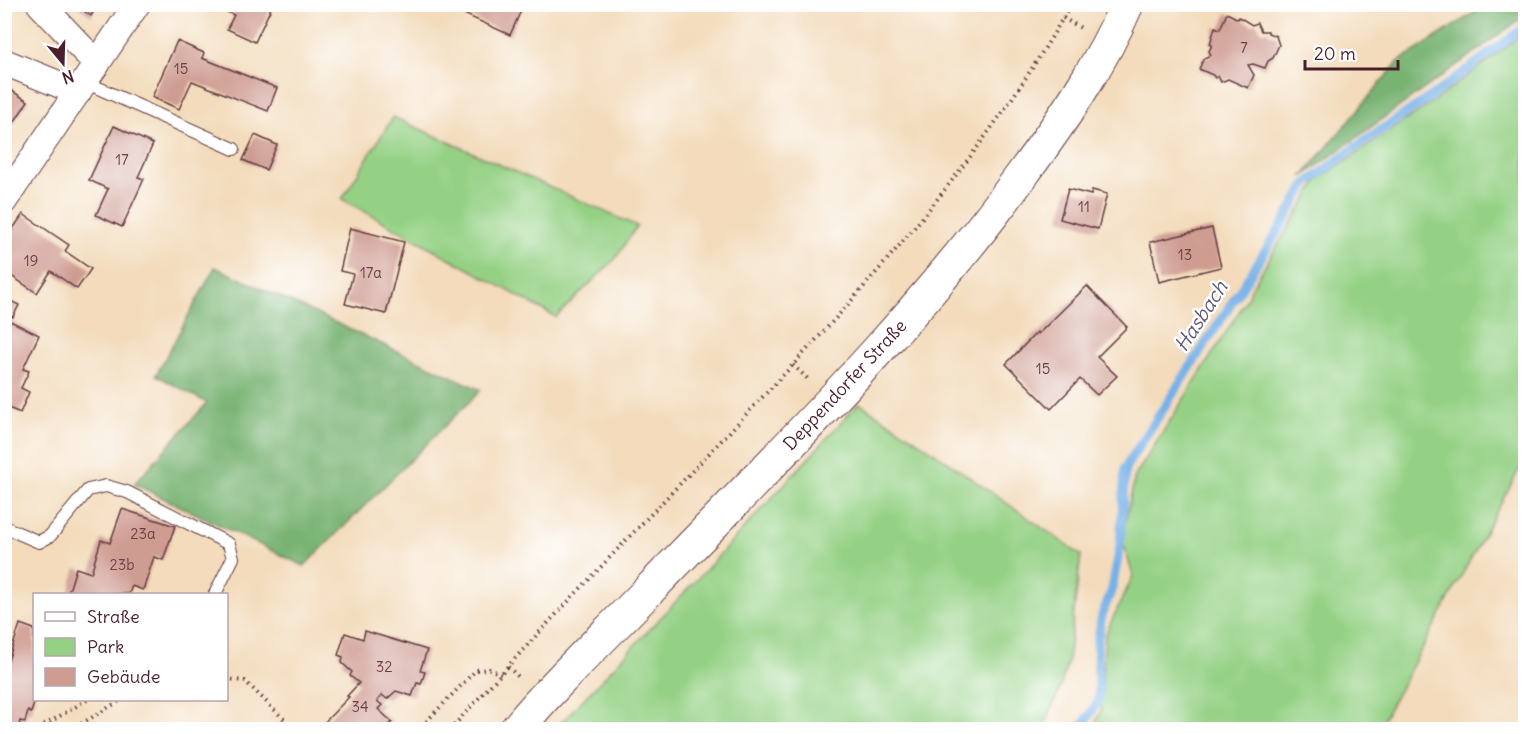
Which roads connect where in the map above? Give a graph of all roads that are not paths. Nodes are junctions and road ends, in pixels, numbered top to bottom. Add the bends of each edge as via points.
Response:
1 (40, 4) edge
2 (137, 4) edge
3 (1127, 4) edge
4 (4, 62) edge
5 (87, 79) junction
6 (234, 149) dead end
7 (4, 201) edge
8 (4, 527) edge
9 (216, 593) edge
10 (516, 729) edge

1 - 5 street
2 - 5 street
3 - 10 street, Deppendorfer Straße via 1080,90 1047,140 942,279 832,400
4 - 5 street
5 - 6 lane
5 - 7 street
8 - 9 lane via 39,542 50,536 88,490 106,486 127,492 229,544 233,558

